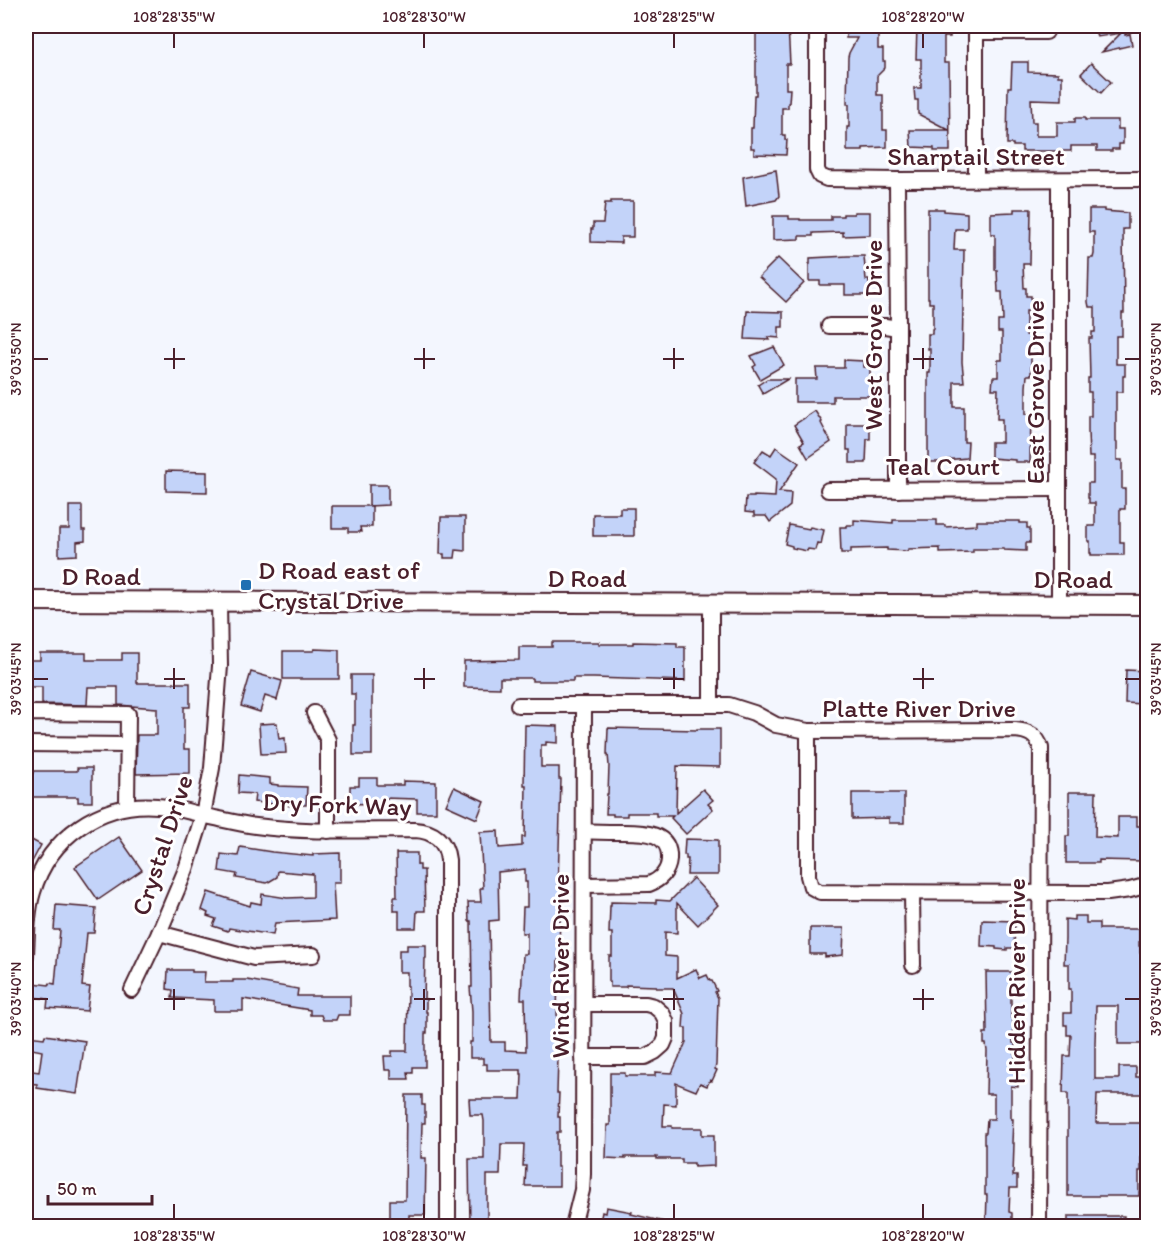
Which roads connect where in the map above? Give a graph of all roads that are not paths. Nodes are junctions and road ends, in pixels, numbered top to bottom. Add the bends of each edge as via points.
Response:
1 (816, 26) edge
2 (976, 29) edge
3 (1046, 32) dead end
4 (976, 179) junction
5 (1148, 179) edge
6 (897, 180) junction
7 (1059, 180) junction
8 (829, 327) dead end
9 (898, 328) junction
10 (1059, 489) junction
11 (828, 490) dead end
12 (898, 490) junction
13 (26, 601) edge
14 (219, 602) junction
15 (711, 604) junction
16 (1059, 604) junction
17 (1148, 605) edge
18 (518, 705) dead end
19 (584, 705) junction
20 (711, 705) junction
21 (26, 714) edge
22 (314, 714) dead end
23 (808, 731) junction
24 (1036, 737) joint
25 (26, 744) edge
26 (128, 745) junction
27 (127, 806) junction
28 (202, 815) junction
29 (328, 831) junction
30 (584, 831) junction
31 (584, 885) junction
32 (1148, 885) edge
33 (912, 893) junction
34 (1040, 893) junction
35 (159, 933) junction
36 (26, 955) edge
37 (313, 955) dead end
38 (913, 965) dead end
39 (132, 990) dead end
40 (584, 1004) junction
41 (583, 1057) junction
42 (448, 1227) edge
43 (573, 1227) edge
44 (1039, 1227) edge

1 - 6 street, Sharptail Street via 820,176
2 - 3 street
2 - 4 street
4 - 6 street, Sharptail Street
4 - 7 street, Sharptail Street
5 - 7 street, Sharptail Street
6 - 9 street, West Grove Drive
7 - 10 street, East Grove Drive
8 - 9 street
9 - 12 street, West Grove Drive
10 - 12 street, Teal Court
10 - 16 street, East Grove Drive
11 - 12 street, Teal Court
13 - 14 street, D Road
14 - 15 street, D Road
14 - 28 street, Crystal Drive via 220,666 212,768
15 - 16 street, D Road
15 - 20 street
16 - 17 street, D Road
18 - 19 street, Platte River Drive
19 - 20 street, Platte River Drive
19 - 30 street, Wind River Drive
20 - 23 street, Platte River Drive via 729,705 776,725
21 - 26 street via 128,714
22 - 29 street via 328,740
23 - 24 street, Platte River Drive via 1015,730
23 - 33 street via 807,864 811,887 831,893
24 - 34 street, Hidden River Drive via 1041,748
25 - 26 street
26 - 27 street
27 - 28 street, Dry Fork Way via 164,806
27 - 36 street, Dry Fork Way via 86,822 49,859 33,892
28 - 29 street, Dry Fork Way via 255,826
28 - 35 street, Crystal Drive via 186,869
29 - 42 street, Dry Fork Way via 422,830 436,836 447,853
30 - 31 street, Wind River Drive
30 - 31 street via 649,832 666,845 669,859 666,872 649,884
31 - 40 street, Wind River Drive
32 - 34 street via 1108,893
33 - 34 street
33 - 38 street
34 - 44 street, Hidden River Drive
35 - 37 street via 254,958
35 - 39 street, Crystal Drive
40 - 41 street, Wind River Drive
40 - 41 street via 654,1006 666,1021 666,1038 663,1045 645,1057
41 - 43 street, Wind River Drive via 583,1174

